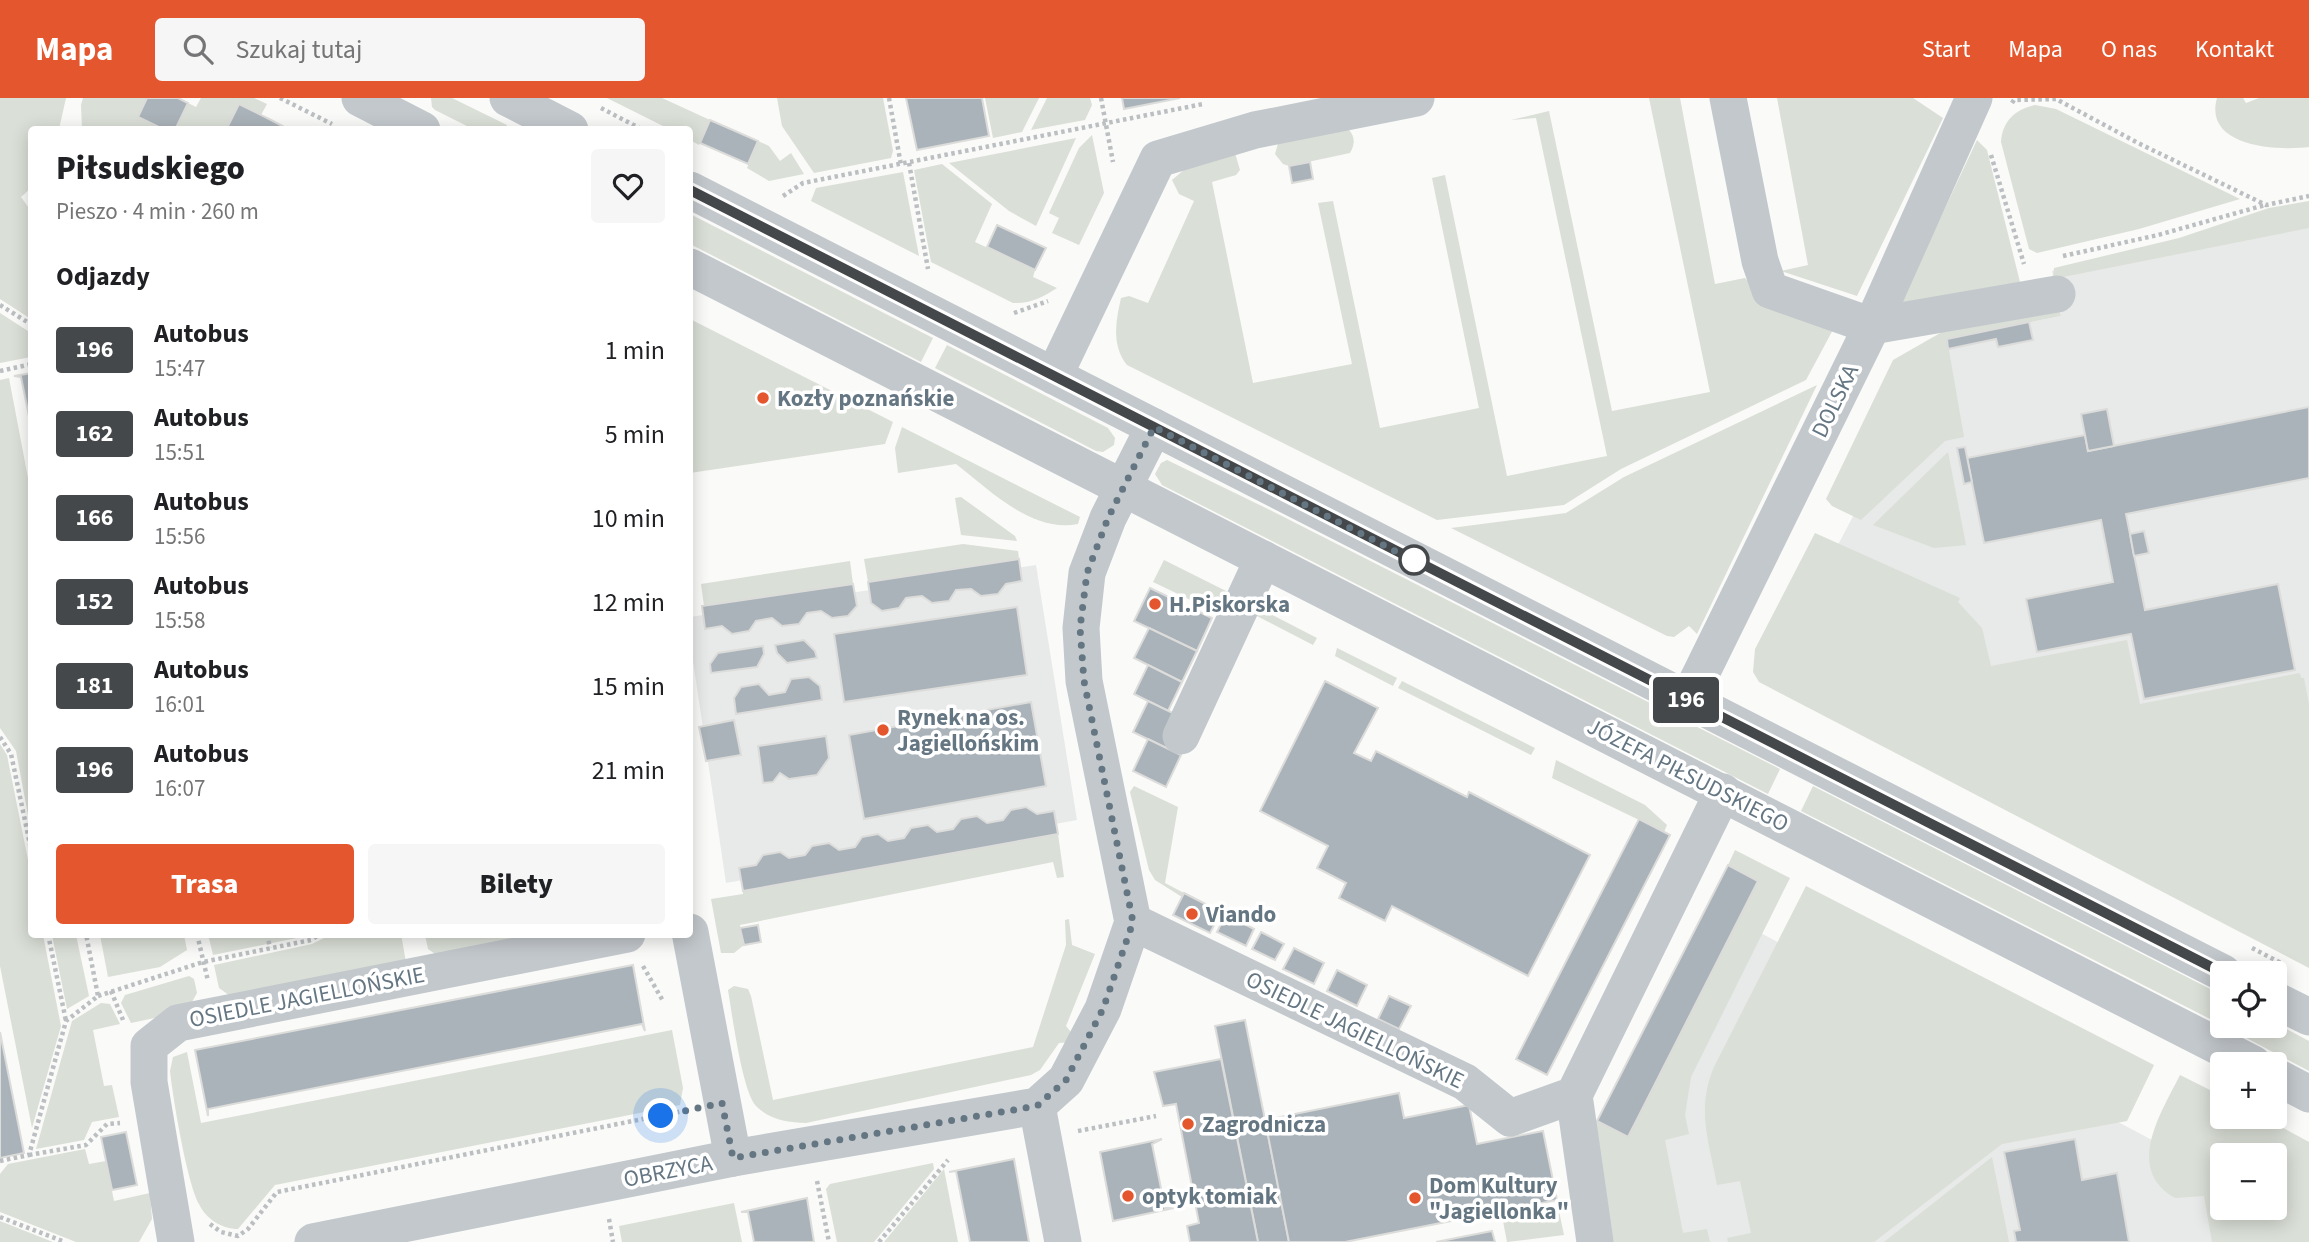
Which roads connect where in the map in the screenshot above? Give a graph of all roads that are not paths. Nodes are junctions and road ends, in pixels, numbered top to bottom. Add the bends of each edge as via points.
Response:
1 (508, 98) edge
2 (1416, 98) edge
3 (1728, 98) edge
4 (370, 100) edge
5 (1981, 110) edge
6 (582, 117) edge
7 (415, 126) edge
8 (693, 192) edge
9 (693, 269) edge
10 (2057, 294) dead end
11 (1872, 326) junction
12 (1054, 376) junction
13 (1154, 427) junction
14 (1123, 488) junction
15 (1263, 559) junction
16 (1688, 701) junction
17 (1181, 736) dead end
18 (1723, 792) junction
19 (1133, 922) junction
20 (607, 938) edge
21 (691, 938) edge
22 (2210, 966) edge
23 (2287, 1006) edge
24 (2309, 1017) edge
25 (2230, 1052) edge
26 (2287, 1082) edge
27 (2309, 1094) edge
28 (1574, 1095) junction
29 (1037, 1106) junction
30 (733, 1158) junction
31 (173, 1226) edge
32 (405, 1233) edge
33 (313, 1242) edge
34 (1063, 1242) edge
35 (1595, 1242) edge

1 - 6 street
2 - 12 street via 1255,130 1158,159
3 - 11 street via 1760,261 1770,290
4 - 7 street
5 - 11 street, DOLSKA
8 - 12 street
9 - 14 street, JÓZEFA PIŁSUDSKIEGO
10 - 11 street
11 - 16 street, DOLSKA
12 - 13 street
13 - 14 street
13 - 16 street
14 - 15 street, JÓZEFA PIŁSUDSKIEGO
14 - 19 street via 1087,573 1080,628 1084,681
15 - 17 street
15 - 18 street, JÓZEFA PIŁSUDSKIEGO
16 - 22 street
18 - 25 street, JÓZEFA PIŁSUDSKIEGO
18 - 28 street
19 - 28 street, OSIEDLE JAGIELLOŃSKIE via 1465,1082 1510,1118
19 - 29 street via 1103,1009 1066,1080
20 - 31 street, OSIEDLE JAGIELLOŃSKIE via 177,1023 149,1045 149,1082
21 - 30 street
23 - 24 street
26 - 27 street
28 - 35 street
29 - 30 street, OBRZYCA
29 - 34 street
30 - 32 street, OBRZYCA
32 - 33 street, OBRZYCA

